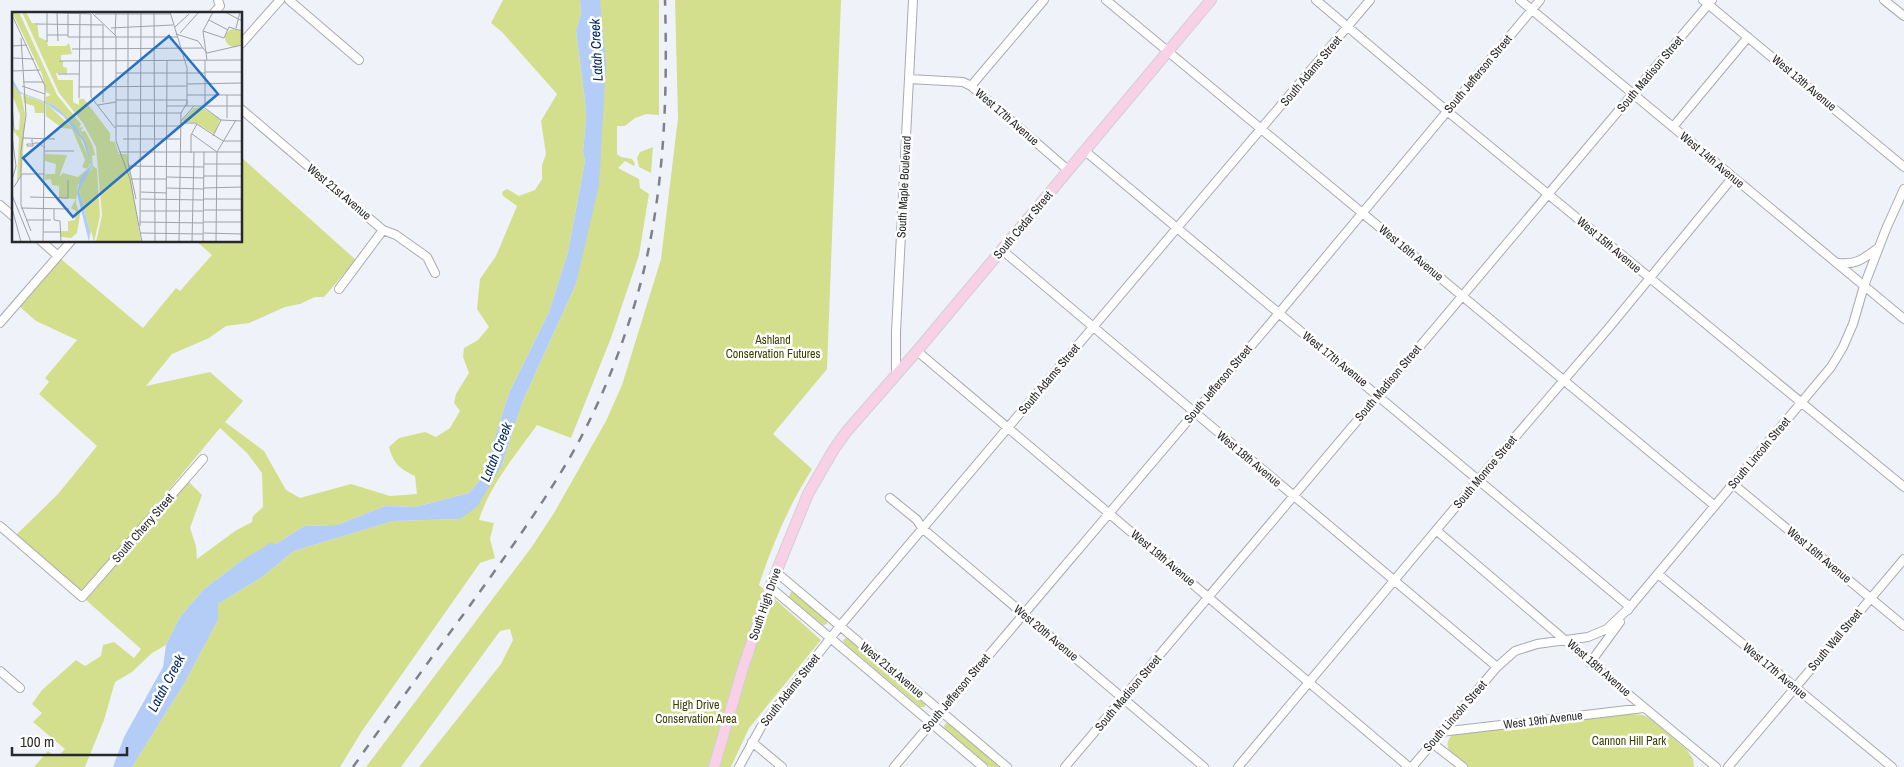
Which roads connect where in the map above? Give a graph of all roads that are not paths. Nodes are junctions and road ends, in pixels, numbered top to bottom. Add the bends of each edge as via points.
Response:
1 (218, 0) edge
2 (280, 0) edge
3 (289, 0) edge
4 (913, 0) edge
5 (1044, 0) edge
6 (1106, 0) edge
7 (1212, 0) edge
8 (1316, 0) edge
9 (1370, 0) edge
10 (1520, 0) edge
11 (1540, 0) edge
12 (1884, 0) edge
13 (1708, 1) edge
14 (1532, 10) junction
15 (215, 12) edge
16 (1904, 16) edge
17 (1348, 27) junction
18 (1748, 37) junction
19 (242, 43) edge
20 (1169, 51) junction
21 (360, 60) dead end
22 (909, 79) junction
23 (971, 86) junction
24 (1634, 94) junction
25 (242, 110) edge
26 (1447, 111) junction
27 (1673, 127) junction
28 (1262, 130) junction
29 (1085, 151) junction
30 (1904, 166) edge
31 (1068, 170) junction
32 (1733, 177) junction
33 (1904, 189) edge
34 (1548, 194) junction
35 (0, 205) edge
36 (1362, 213) junction
37 (12, 215) edge
38 (1176, 228) junction
39 (383, 230) junction
40 (42, 242) edge
41 (70, 242) edge
42 (1878, 248) junction
43 (1002, 250) junction
44 (58, 256) junction
45 (1837, 263) junction
46 (435, 273) dead end
47 (1649, 278) junction
48 (1864, 286) junction
49 (339, 289) dead end
50 (1462, 295) junction
51 (1279, 313) junction
52 (1904, 319) edge
53 (0, 323) edge
54 (1092, 328) junction
55 (917, 351) junction
56 (896, 374) junction
57 (1564, 380) junction
58 (1379, 395) junction
59 (1802, 403) junction
60 (1194, 413) junction
61 (1008, 429) junction
62 (834, 449) joint
63 (203, 459) dead end
64 (1479, 479) junction
65 (1734, 484) junction
66 (1904, 487) edge
67 (1292, 496) junction
68 (890, 498) dead end
69 (1715, 506) junction
70 (1109, 513) junction
71 (0, 526) edge
72 (922, 528) junction
73 (1436, 530) junction
74 (1904, 559) edge
75 (776, 572) junction
76 (1658, 574) junction
77 (1393, 581) junction
78 (770, 587) junction
79 (1209, 596) junction
80 (1871, 598) junction
81 (1630, 607) junction
82 (1023, 614) junction
83 (840, 626) junction
84 (1904, 626) edge
85 (830, 638) junction
86 (1565, 639) junction
87 (1590, 662) junction
88 (1496, 667) junction
89 (0, 671) edge
90 (1310, 682) junction
91 (20, 688) dead end
92 (1795, 688) junction
93 (1125, 698) junction
94 (1644, 708) junction
95 (941, 711) junction
96 (931, 723) junction
97 (1441, 732) junction
98 (752, 742) junction
99 (1432, 743) junction
100 (1704, 759) junction
101 (714, 767) edge
102 (739, 767) edge
103 (782, 767) edge
104 (894, 767) edge
105 (983, 767) edge
106 (1007, 767) edge
107 (1065, 767) edge
108 (1204, 767) edge
109 (1238, 767) edge
110 (1410, 767) edge
111 (1463, 767) edge
112 (1700, 767) edge
113 (1716, 767) edge
114 (1728, 767) edge
115 (1892, 767) edge

1 - 15 street via 220,6
2 - 19 street
3 - 21 street
4 - 22 street, South Maple Boulevard
5 - 23 street
6 - 20 street, West 16th Avenue
7 - 20 main road, South Cedar Street
8 - 17 street, West 15th Avenue
9 - 17 street, South Adams Street
10 - 14 street, West 14th Avenue
11 - 14 street, South Jefferson Street
12 - 16 street
13 - 18 street, West 13th Avenue
13 - 24 street, South Madison Street
14 - 24 street, West 14th Avenue
14 - 26 street, South Jefferson Street
17 - 26 street, West 15th Avenue
17 - 28 street, South Adams Street
18 - 27 street
18 - 30 street, West 13th Avenue
20 - 28 street, West 16th Avenue
20 - 29 main road, South Cedar Street
22 - 23 street, West 17th Avenue via 963,82
22 - 56 street, South Maple Boulevard
23 - 31 street, West 17th Avenue
24 - 27 street, West 14th Avenue
24 - 34 street, South Madison Street
25 - 39 street, West 21st Avenue
26 - 34 street, West 15th Avenue
26 - 36 street, South Jefferson Street
27 - 32 street, West 14th Avenue
28 - 36 street, West 16th Avenue
28 - 38 street, South Adams Street
29 - 31 main road, South Cedar Street
29 - 38 street, West 17th Avenue
31 - 43 main road, South Cedar Street
32 - 45 street, West 14th Avenue
32 - 47 street, South Monroe Street
33 - 42 street
34 - 47 street, West 15th Avenue
34 - 50 street, South Madison Street
35 - 37 street
36 - 50 street, West 16th Avenue
36 - 51 street, South Jefferson Street
38 - 51 street, West 17th Avenue
38 - 54 street, South Adams Street
39 - 46 street, West 21st Avenue via 396,235 426,257
39 - 49 street
40 - 44 street
41 - 44 street
42 - 45 street via 1861,261 1850,265
42 - 48 street
43 - 54 street, West 18th Avenue
43 - 55 main road, South Cedar Street
44 - 53 street
45 - 48 street, West 14th Avenue
47 - 57 street, South Monroe Street
47 - 59 street, West 15th Avenue
48 - 52 street, West 14th Avenue
48 - 59 street, South Lincoln Street via 1843,347
50 - 57 street, West 16th Avenue
50 - 58 street, South Madison Street
51 - 58 street, West 17th Avenue
51 - 60 street, South Jefferson Street
54 - 60 street, West 18th Avenue
54 - 61 street, South Adams Street
55 - 56 main road, South Cedar Street
55 - 61 street, West 19th Avenue
56 - 62 main road, South Cedar Street
57 - 64 street, South Monroe Street
57 - 69 street, West 16th Avenue
58 - 64 street, West 17th Avenue
58 - 67 street, South Madison Street
59 - 65 street, South Lincoln Street
59 - 66 street, West 15th Avenue
60 - 67 street, West 18th Avenue
60 - 70 street, South Jefferson Street
61 - 70 street, West 19th Avenue
61 - 72 street, South Adams Street
62 - 75 main road, South High Drive via 808,494
63 - 71 street, South Cherry Street via 82,597
64 - 73 street, South Monroe Street
64 - 81 street, West 17th Avenue
65 - 69 street, South Lincoln Street
65 - 80 street, West 16th Avenue
67 - 77 street, West 18th Avenue
67 - 79 street, South Madison Street
68 - 72 street, West 20th Avenue
69 - 76 street, South Lincoln Street
70 - 79 street, West 19th Avenue
70 - 82 street, South Jefferson Street
72 - 82 street, West 20th Avenue
72 - 83 street, South Adams Street
73 - 77 street, South Monroe Street
73 - 86 street, West 18th Avenue
74 - 80 street, South Wall Street
75 - 78 main road, South High Drive
75 - 83 street, West 21st Avenue
76 - 81 street, South Lincoln Street
76 - 92 street, West 17th Avenue
77 - 88 street, West 18th Avenue
77 - 90 street, South Monroe Street
78 - 85 street, West 21st Avenue
78 - 101 main road, South High Drive
79 - 90 street, West 19th Avenue
79 - 93 street, South Madison Street
80 - 84 street, West 16th Avenue
80 - 92 street, South Wall Street
81 - 86 street, South Lincoln Street via 1608,628 1588,637
81 - 87 street, South Lincoln Street
82 - 93 street, West 20th Avenue
82 - 95 street, South Jefferson Street
83 - 85 street, South Adams Street
83 - 95 street, West 21st Avenue
85 - 96 street, West 21st Avenue
85 - 98 street, South Adams Street
86 - 87 street, West 18th Avenue
86 - 88 street, South Lincoln Street via 1515,651
87 - 94 street, West 18th Avenue
88 - 97 street, South Lincoln Street
89 - 91 street
90 - 109 street, South Monroe Street
90 - 110 street, West 19th Avenue
92 - 114 street, South Wall Street
92 - 115 street, West 17th Avenue
93 - 107 street, South Madison Street
93 - 108 street, West 20th Avenue
94 - 97 street, West 19th Avenue
94 - 100 street, West 18th Avenue
95 - 96 street, South Jefferson Street
95 - 106 street, West 21st Avenue
96 - 104 street, South Jefferson Street
96 - 105 street, West 21st Avenue
97 - 99 street, South Lincoln Street
98 - 102 street, South Adams Street
98 - 103 street
99 - 110 street, South Lincoln Street
99 - 111 street
100 - 112 street
100 - 113 street, West 18th Avenue

